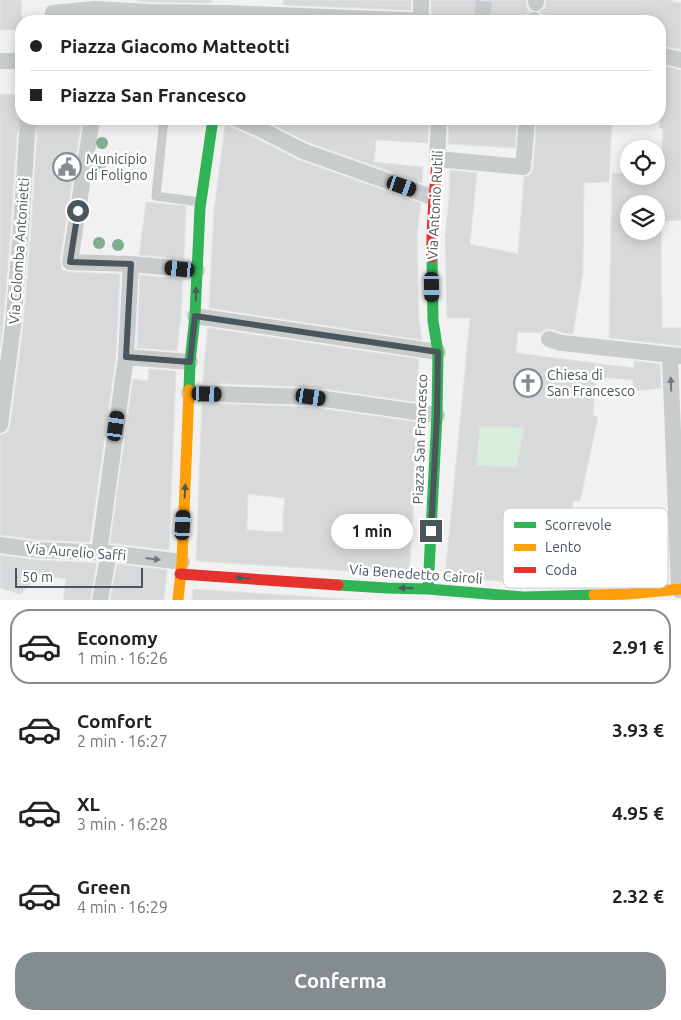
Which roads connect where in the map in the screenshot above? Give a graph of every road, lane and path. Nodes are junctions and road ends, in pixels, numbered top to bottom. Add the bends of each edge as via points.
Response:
1 (421, 0) edge
2 (149, 6) edge
3 (51, 11) edge
4 (227, 12) edge
5 (292, 15) edge
6 (421, 15) edge
7 (666, 56) edge
8 (681, 60) edge
9 (0, 61) edge
10 (15, 61) edge
11 (91, 125) edge
12 (163, 125) edge
13 (212, 125) edge
14 (251, 125) edge
15 (439, 125) edge
16 (526, 125) edge
17 (27, 136) tunnel mouth
18 (437, 159) junction
19 (435, 198) junction
20 (201, 202) junction
21 (131, 264) junction
22 (197, 270) junction
23 (195, 316) junction
24 (433, 321) joint
25 (549, 339) dead end
26 (438, 352) junction
27 (676, 356) edge
28 (126, 357) junction
29 (190, 362) junction
30 (189, 393) junction
31 (437, 415) junction
32 (0, 425) edge
33 (0, 545) edge
34 (104, 553) junction
35 (181, 568) junction
36 (428, 588) junction
37 (680, 590) edge
38 (387, 594) edge
39 (491, 597) edge
40 (628, 597) edge
41 (524, 598) edge
42 (100, 600) edge
43 (178, 600) edge

1 - 6 street
2 - 3 street
2 - 4 street
4 - 5 street
7 - 8 street
9 - 10 street
11 - 21 street via 70,262
12 - 20 lane via 156,196
13 - 20 street
14 - 19 street via 303,151
15 - 18 street, Via Antonio Rutili
16 - 18 street via 523,167
17 - 32 street, Via Colomba Antonietti via 13,326
18 - 19 street, Via Antonio Rutili
19 - 24 street, Via Antonio Rutili via 431,235
20 - 22 street
21 - 22 street
21 - 28 street
23 -> 22 street
23 - 26 street
23 - 29 street
24 - 26 street, Piazza San Francesco
25 - 27 street
26 - 31 street, Piazza San Francesco
37 -> 27 street
28 - 29 street
28 - 34 street
29 - 30 street
30 - 31 street via 311,397
35 -> 30 street
31 - 36 street, Piazza San Francesco
33 - 34 street, Via Aurelio Saffi
34 -> 35 street, Via Aurelio Saffi
34 - 42 street
38 -> 35 street, Via Benedetto Cairoli
35 - 43 street
36 -> 38 street, Via Benedetto Cairoli
36 - 39 street, Via Benedetto Cairoli
37 - 40 street, Via Benedetto Cairoli
39 - 41 street, Via Benedetto Cairoli
40 - 41 street, Via Benedetto Cairoli

